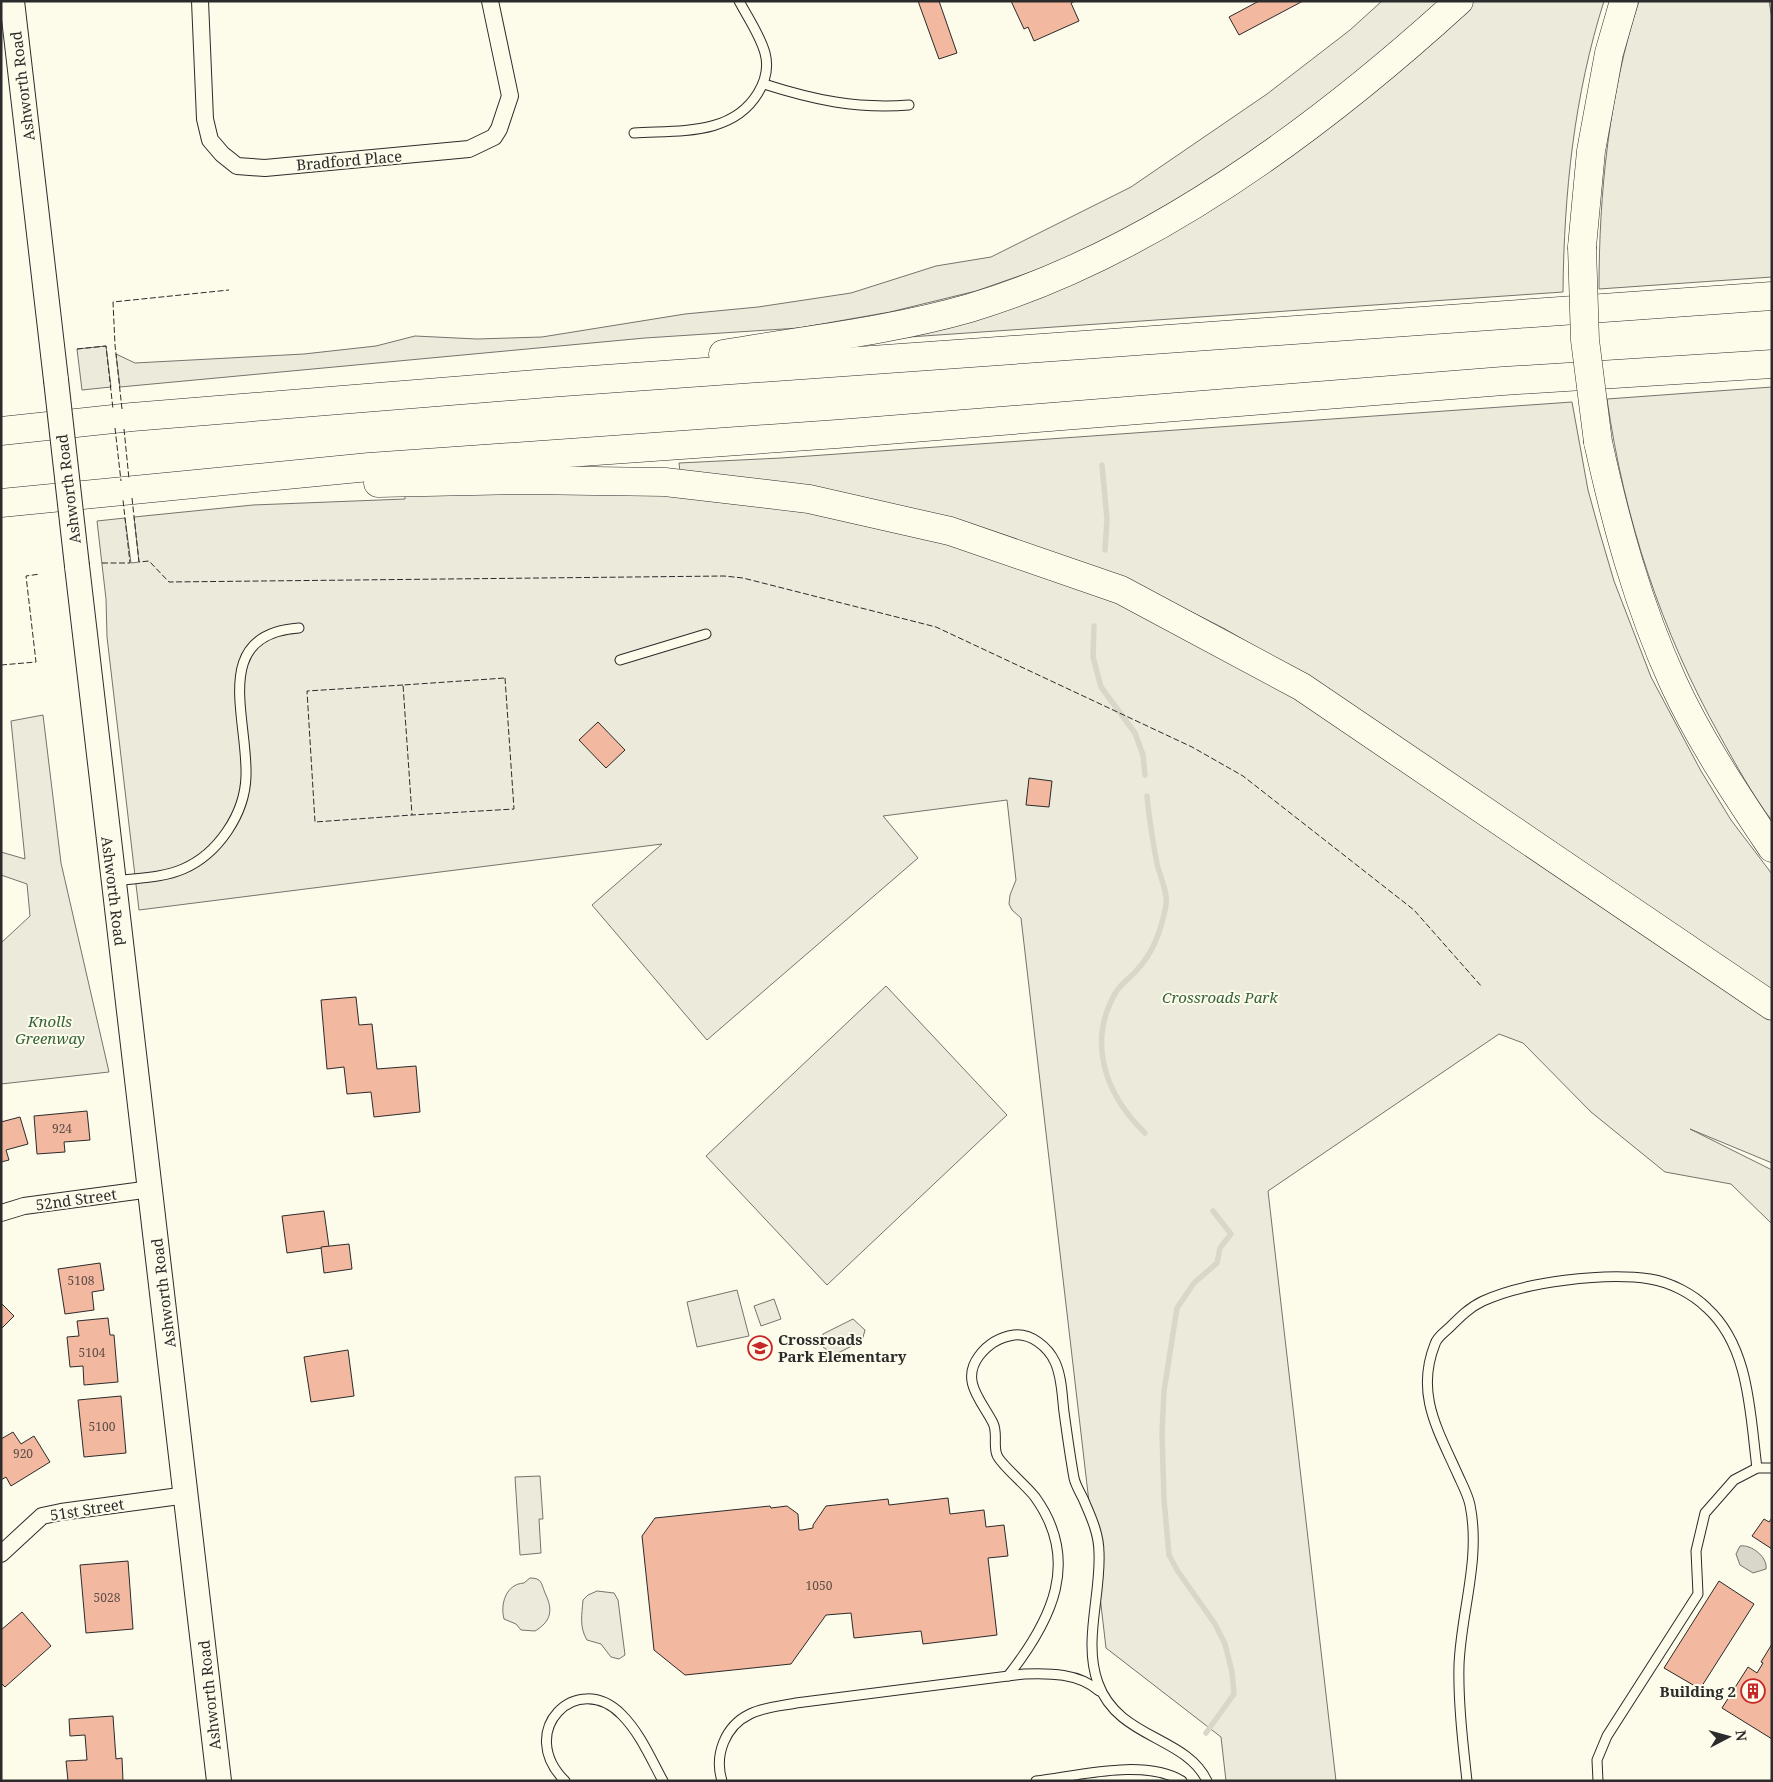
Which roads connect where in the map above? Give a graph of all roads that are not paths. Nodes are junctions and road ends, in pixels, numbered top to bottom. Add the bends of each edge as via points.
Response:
1 (12, 1) edge
2 (200, 1) edge
3 (490, 1) edge
4 (740, 1) edge
5 (1459, 1) edge
6 (1624, 1) edge
7 (764, 84) junction
8 (909, 105) dead end
9 (634, 133) dead end
10 (1772, 296) edge
11 (1772, 364) edge
12 (549, 383) junction
13 (1, 431) edge
14 (137, 488) junction
15 (1, 503) edge
16 (299, 628) dead end
17 (706, 634) dead end
18 (620, 660) dead end
19 (1772, 848) edge
20 (112, 881) junction
21 (1772, 1006) edge
22 (151, 1188) junction
23 (1, 1213) edge
24 (1757, 1468) junction
25 (1772, 1468) edge
26 (187, 1495) junction
27 (1, 1554) edge
28 (1008, 1676) junction
29 (1103, 1694) junction
30 (219, 1781) edge
31 (565, 1781) edge
32 (663, 1781) edge
33 (722, 1781) edge
34 (1036, 1781) edge
35 (1182, 1781) edge
36 (1207, 1781) edge
37 (1467, 1781) edge
38 (1598, 1781) edge

1 - 20 main road, Ashworth Road, bridge
2 - 3 street, Bradford Place via 205,119 210,140 237,166 265,168 469,149 494,137 510,96
4 - 7 lane via 764,52 767,69
5 - 12 highway via 1378,74 1256,166 1125,245 1049,280 970,308 888,327
6 - 19 highway, bridge via 1609,53 1591,151 1582,247 1585,340 1598,442 1636,591 1673,682 1718,768
7 - 8 lane via 838,104
7 - 9 lane via 751,105 723,124 709,128
10 - 12 highway
11 - 14 highway via 1503,381 837,434 378,466
12 - 13 highway via 132,417
14 - 15 highway
14 - 21 highway via 523,480 665,482 809,499 950,531 1121,590 1302,687
16 - 20 lane via 267,634 252,646 244,659 239,684 246,778 243,799 229,829 209,853 182,869
17 - 18 lane
20 - 22 main road, Ashworth Road
22 - 23 street, 52nd Street via 24,1206
22 - 26 main road, Ashworth Road
24 - 25 lane
24 - 37 lane via 1745,1382 1733,1346 1723,1326 1707,1308 1681,1289 1653,1279 1617,1276 1538,1285 1506,1292 1467,1310 1436,1341 1427,1369 1430,1410 1470,1504 1474,1549 1459,1666
24 - 38 lane via 1734,1480 1705,1513 1696,1552 1698,1594 1607,1736 1596,1760
26 - 27 street, 51st Street via 42,1516
26 - 30 main road, Ashworth Road
28 - 29 lane via 1045,1673 1076,1678 1090,1683
28 - 29 lane via 1048,1615 1058,1578 1058,1555 1054,1532 1042,1507 997,1456 993,1423 975,1394 972,1374 974,1362 985,1348 1003,1337 1022,1334 1033,1338 1054,1360 1062,1388 1074,1481 1095,1527 1100,1550 1094,1657 1097,1682
28 - 33 lane via 796,1703 749,1714 730,1730 720,1751
29 - 36 lane via 1125,1722 1191,1759 1203,1771
31 - 32 lane via 555,1771 545,1738 558,1710 569,1702 581,1700 603,1702 622,1715
34 - 35 lane via 1132,1769 1155,1771

